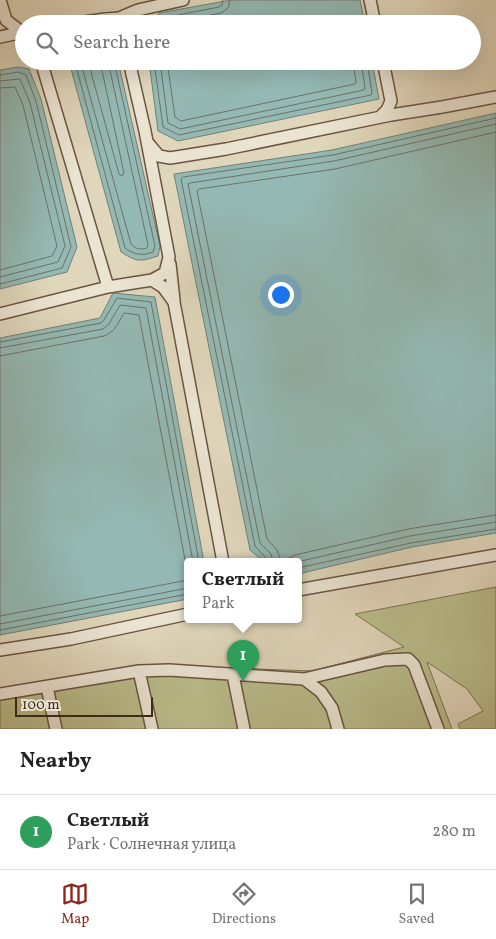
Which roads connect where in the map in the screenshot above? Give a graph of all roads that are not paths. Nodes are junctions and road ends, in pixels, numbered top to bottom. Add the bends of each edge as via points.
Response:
1 (0, 0) edge
2 (182, 0) edge
3 (370, 0) edge
4 (130, 15) edge
5 (373, 15) edge
6 (15, 27) edge
7 (15, 34) edge
8 (0, 36) edge
9 (44, 70) edge
10 (131, 70) edge
11 (385, 70) edge
12 (496, 97) edge
13 (391, 101) junction
14 (410, 112) junction
15 (379, 117) junction
16 (147, 142) junction
17 (170, 158) junction
18 (154, 180) junction
19 (169, 257) junction
20 (152, 280) junction
21 (108, 287) junction
22 (174, 302) junction
23 (0, 314) edge
24 (496, 555) edge
25 (221, 558) edge
26 (302, 589) edge
27 (184, 615) edge
28 (0, 650) edge
29 (139, 671) junction
30 (233, 675) junction
31 (304, 679) junction
32 (46, 686) junction
33 (0, 694) edge
34 (56, 729) edge
35 (152, 729) edge
36 (244, 729) edge
37 (338, 729) edge
38 (438, 729) edge

1 - 6 street via 6,20
2 - 4 street via 138,10
3 - 5 street
7 - 8 street
9 - 21 street
10 - 16 street
11 - 13 street
12 - 14 street
13 - 14 street
13 - 15 street
14 - 15 street
15 - 17 street
16 - 17 street via 159,156
16 - 18 street
17 - 18 street via 160,165
18 - 19 street
19 - 20 street via 164,273
19 - 22 street
20 - 21 street
20 - 22 street via 163,287
21 - 23 street
22 - 25 street
24 - 26 street
27 - 28 street via 71,639
29 - 30 street
29 - 32 street
29 - 35 street
30 - 31 street
30 - 36 street
31 - 37 street via 321,692 332,708
31 - 38 street via 385,660 408,659 414,665
32 - 33 street
32 - 34 street

